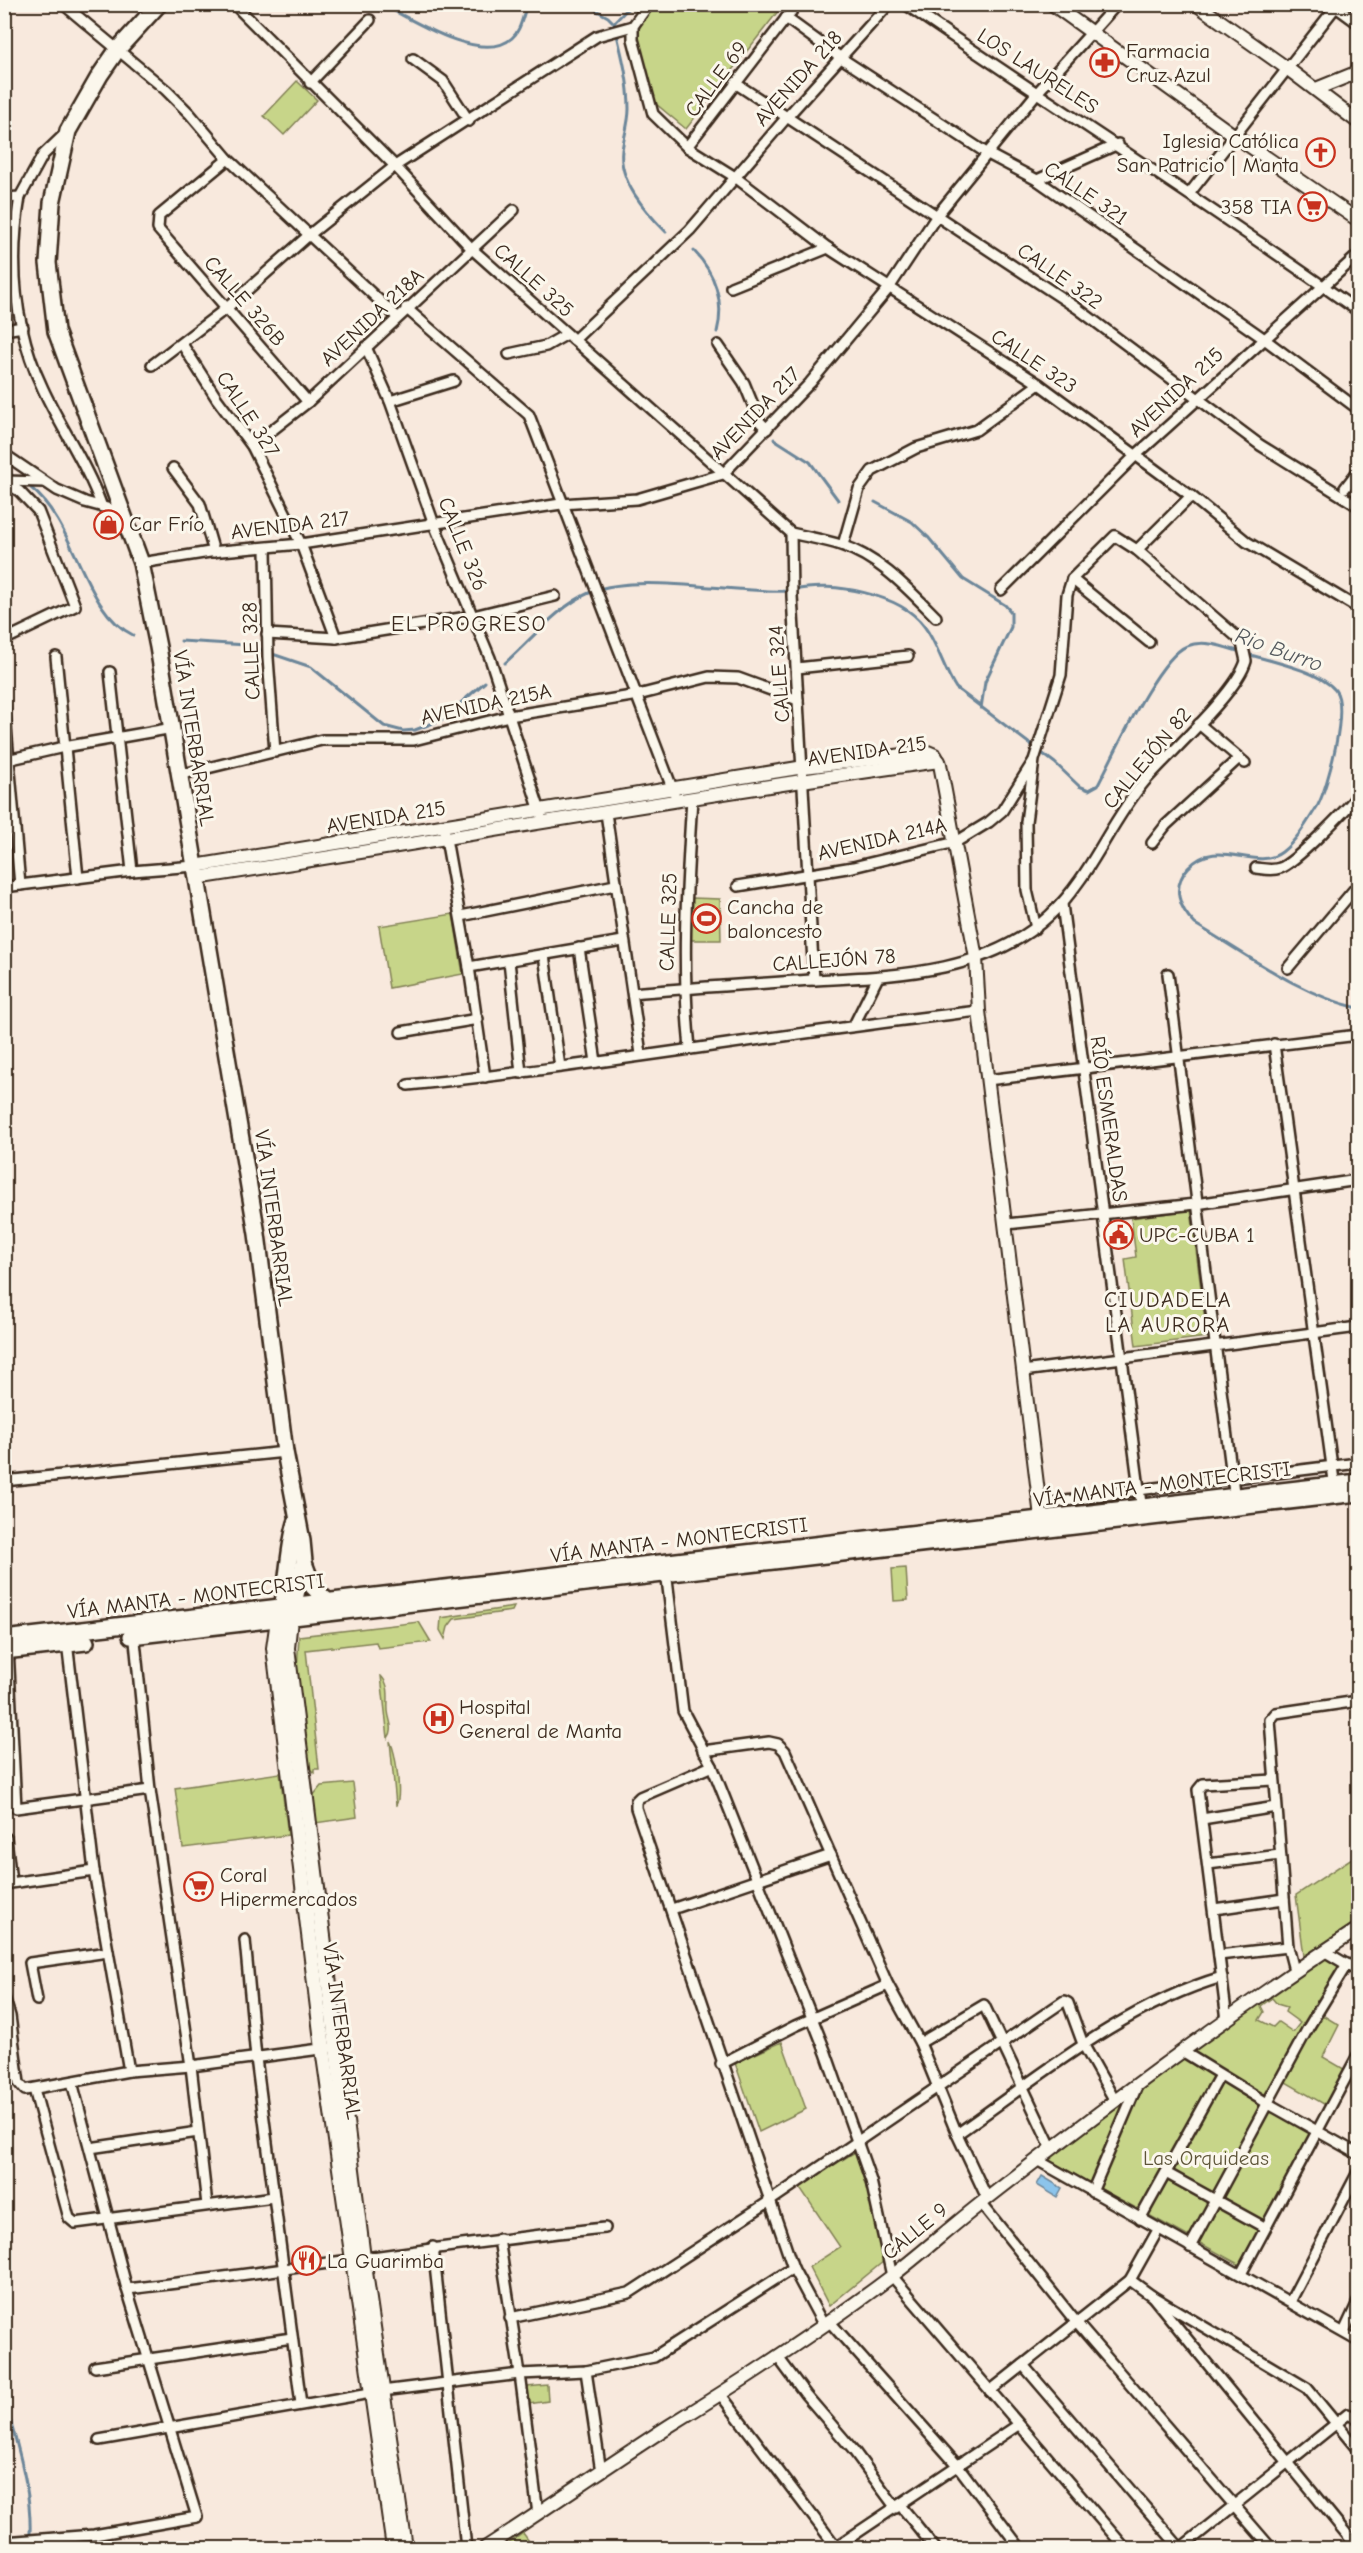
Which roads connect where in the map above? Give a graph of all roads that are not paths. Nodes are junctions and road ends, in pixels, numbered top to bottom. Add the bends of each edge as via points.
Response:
1 (63, 4) edge
2 (159, 4) edge
3 (234, 4) edge
4 (649, 4) edge
5 (797, 4) edge
6 (889, 4) edge
7 (905, 4) edge
8 (1052, 4) edge
9 (1117, 4) edge
10 (1197, 4) edge
11 (1335, 5) edge
12 (786, 18) junction
13 (369, 20) dead end
14 (1359, 23) edge
15 (628, 27) junction
16 (1093, 32) junction
17 (118, 49) junction
18 (841, 58) junction
19 (413, 59) dead end
20 (1288, 69) junction
21 (1359, 72) edge
22 (309, 83) junction
23 (735, 83) junction
24 (1316, 89) junction
25 (1036, 94) junction
26 (786, 117) junction
27 (469, 121) junction
28 (1359, 123) edge
29 (68, 131) junction
30 (1235, 136) junction
31 (1118, 144) junction
32 (687, 147) junction
33 (988, 154) junction
34 (228, 159) junction
35 (395, 166) junction
36 (735, 177) junction
37 (1037, 180) junction
38 (1189, 194) junction
39 (20, 197) junction
40 (4, 198) edge
41 (514, 210) dead end
42 (938, 214) junction
43 (1359, 220) edge
44 (309, 235) junction
45 (828, 248) junction
46 (472, 249) junction
47 (1359, 255) edge
48 (9, 267) edge
49 (730, 287) dead end
50 (1325, 287) junction
51 (889, 288) junction
52 (228, 307) junction
53 (406, 308) junction
54 (1359, 310) edge
55 (397, 317) junction
56 (23, 327) junction
57 (4, 330) edge
58 (571, 337) junction
59 (1263, 338) junction
60 (182, 344) junction
61 (718, 345) dead end
62 (366, 347) junction
63 (509, 354) dead end
64 (152, 365) dead end
65 (454, 381) dead end
66 (1039, 384) junction
67 (1196, 400) junction
68 (390, 401) junction
69 (308, 402) junction
70 (1359, 409) edge
71 (767, 429) junction
72 (4, 445) edge
73 (252, 446) junction
74 (6, 454) edge
75 (1136, 456) junction
76 (173, 468) dead end
77 (1359, 471) edge
78 (723, 474) junction
79 (4, 481) edge
80 (45, 482) junction
81 (1345, 488) dead end
82 (1191, 496) junction
83 (561, 504) junction
84 (1359, 506) edge
85 (102, 507) junction
86 (122, 512) junction
87 (434, 524) junction
88 (791, 533) junction
89 (301, 544) junction
90 (843, 545) junction
91 (266, 549) junction
92 (1137, 550) junction
93 (214, 552) junction
94 (141, 563) junction
95 (1072, 579) junction
96 (1001, 590) dead end
97 (555, 596) dead end
98 (1359, 608) edge
99 (473, 616) junction
100 (936, 617) dead end
101 (267, 636) junction
102 (336, 638) junction
103 (4, 640) edge
104 (1149, 642) dead end
105 (908, 656) dead end
106 (56, 657) dead end
107 (797, 668) junction
108 (110, 672) dead end
109 (638, 695) junction
110 (798, 700) junction
111 (4, 704) edge
112 (5, 710) edge
113 (510, 716) junction
114 (1198, 724) junction
115 (172, 728) junction
116 (119, 737) junction
117 (64, 747) junction
118 (275, 752) junction
119 (8, 760) edge
120 (1034, 760) junction
121 (804, 773) junction
122 (179, 775) junction
123 (674, 795) junction
124 (1359, 795) edge
125 (693, 798) junction
126 (606, 813) junction
127 (542, 817) junction
128 (15, 820) junction
129 (4, 821) edge
130 (445, 834) junction
131 (956, 843) junction
132 (1152, 843) dead end
133 (1256, 868) dead end
134 (132, 871) junction
135 (196, 872) junction
136 (809, 873) junction
137 (78, 878) junction
138 (1082, 882) joint
139 (20, 885) junction
140 (615, 885) junction
141 (1359, 885) edge
142 (738, 886) dead end
143 (4, 887) edge
144 (1062, 904) junction
145 (461, 916) junction
146 (1036, 928) junction
147 (623, 941) junction
148 (579, 948) junction
149 (544, 956) junction
150 (976, 958) junction
151 (509, 960) junction
152 (469, 967) junction
153 (1288, 968) dead end
154 (1168, 974) dead end
155 (877, 979) junction
156 (814, 980) junction
157 (684, 988) junction
158 (633, 993) junction
159 (979, 1011) junction
160 (478, 1019) junction
161 (854, 1025) junction
162 (401, 1032) dead end
163 (1359, 1035) edge
164 (1274, 1044) junction
165 (690, 1048) junction
166 (641, 1054) junction
167 (1180, 1056) junction
168 (596, 1062) junction
169 (560, 1067) junction
170 (1083, 1069) junction
171 (521, 1073) junction
172 (485, 1077) junction
173 (987, 1080) junction
174 (408, 1084) dead end
175 (1359, 1180) edge
176 (1294, 1189) junction
177 (1196, 1204) junction
178 (1104, 1213) junction
179 (1006, 1224) junction
180 (1359, 1327) edge
181 (1314, 1333) junction
182 (1216, 1346) junction
183 (1122, 1358) junction
184 (1023, 1371) junction
185 (285, 1452) junction
186 (1359, 1463) edge
187 (1332, 1466) junction
188 (1232, 1478) junction
189 (4, 1481) edge
190 (1359, 1482) edge
191 (1138, 1490) junction
192 (1335, 1491) junction
193 (1359, 1493) edge
194 (1235, 1502) junction
195 (1142, 1512) junction
196 (1042, 1519) junction
197 (297, 1520) junction
198 (304, 1562) junction
199 (666, 1569) junction
200 (327, 1601) junction
201 (286, 1613) junction
202 (134, 1631) junction
203 (66, 1639) junction
204 (6, 1645) edge
205 (1359, 1701) edge
206 (703, 1750) junction
207 (712, 1766) junction
208 (1274, 1780) junction
209 (150, 1790) junction
210 (84, 1799) junction
211 (1276, 1807) junction
212 (1202, 1819) junction
213 (6, 1838) edge
214 (1280, 1854) junction
215 (831, 1855) junction
216 (1208, 1864) junction
217 (94, 1870) junction
218 (757, 1881) junction
219 (8, 1883) edge
220 (1284, 1899) junction
221 (672, 1909) junction
222 (1214, 1909) junction
223 (1359, 1929) edge
224 (245, 1940) dead end
225 (1288, 1947) junction
226 (1324, 1951) junction
227 (108, 1952) junction
228 (1219, 1955) junction
229 (1347, 1964) junction
230 (1294, 1970) junction
231 (1359, 1971) edge
232 (1222, 1977) junction
233 (888, 1985) junction
234 (4, 1997) edge
235 (37, 2000) dead end
236 (812, 2019) junction
237 (1227, 2020) junction
238 (920, 2043) junction
239 (1003, 2043) junction
240 (1083, 2044) junction
241 (330, 2048) junction
242 (1182, 2051) junction
243 (1359, 2055) edge
244 (256, 2058) junction
245 (721, 2064) junction
246 (190, 2067) junction
247 (129, 2071) junction
248 (1220, 2075) junction
249 (72, 2082) junction
250 (1138, 2084) junction
251 (938, 2087) junction
252 (34, 2089) junction
253 (1022, 2089) junction
254 (1115, 2101) junction
255 (1268, 2103) junction
256 (1317, 2129) junction
257 (198, 2132) junction
258 (957, 2134) junction
259 (857, 2142) junction
260 (90, 2148) junction
261 (1052, 2149) junction
262 (1359, 2154) edge
263 (1037, 2160) junction
264 (1359, 2172) edge
265 (1166, 2173) junction
266 (1092, 2192) junction
267 (274, 2197) junction
268 (1215, 2200) junction
269 (770, 2201) junction
270 (984, 2201) junction
271 (207, 2205) junction
272 (108, 2217) junction
273 (1140, 2219) junction
274 (1264, 2227) junction
275 (605, 2228) dead end
276 (1158, 2230) junction
277 (499, 2239) junction
278 (433, 2247) junction
279 (1190, 2247) junction
280 (357, 2258) junction
281 (793, 2268) junction
282 (284, 2271) junction
283 (1241, 2274) junction
284 (892, 2276) junction
285 (1130, 2280) junction
286 (127, 2289) junction
287 (1152, 2296) junction
288 (1290, 2302) junction
289 (1359, 2302) edge
290 (510, 2318) junction
291 (1076, 2322) junction
292 (826, 2323) junction
293 (1344, 2332) junction
294 (292, 2338) junction
295 (1359, 2341) edge
296 (777, 2356) junction
297 (147, 2359) junction
298 (1023, 2365) junction
299 (95, 2367) dead end
300 (586, 2371) junction
301 (520, 2374) junction
302 (450, 2382) junction
303 (990, 2391) junction
304 (376, 2392) junction
305 (721, 2395) junction
306 (301, 2404) junction
307 (1359, 2420) edge
308 (1336, 2423) junction
309 (1017, 2425) junction
310 (169, 2426) junction
311 (99, 2440) dead end
312 (1359, 2450) edge
313 (1287, 2463) junction
314 (958, 2466) junction
315 (601, 2472) junction
316 (898, 2506) junction
317 (1234, 2506) junction
318 (394, 2509) junction
319 (538, 2514) junction
320 (4, 2542) edge
321 (394, 2548) edge
322 (405, 2548) edge
323 (466, 2548) edge
324 (485, 2548) edge
325 (836, 2548) edge
326 (935, 2548) edge
327 (1020, 2548) edge
328 (1125, 2548) edge
329 (1180, 2548) edge
330 (1271, 2548) edge
331 (1358, 2548) edge

1 - 17 street
2 - 17 main road, VÍA INTERBARRIAL
3 - 22 street, CALLE 325
4 - 15 street
5 - 12 street, CALLE 69
6 - 18 street, AVENIDA 218
7 - 25 street, LOS LAURELES
8 - 16 street
9 - 16 street, AVENIDA 217
10 - 20 street
11 - 14 street
11 - 20 street
12 - 18 street, CALLE 321
12 - 23 street, CALLE 69
13 - 22 street
15 - 27 street via 597,36
15 - 32 street, CALLE 323 via 653,114
16 - 25 street, AVENIDA 217
16 - 30 street
17 - 29 main road, VÍA INTERBARRIAL
17 - 34 street via 190,114
18 - 26 street, AVENIDA 218
18 - 33 street, CALLE 321
19 - 27 street via 443,81
20 - 24 street
20 - 30 street
21 - 24 street
22 - 35 street, CALLE 325
23 - 26 street, CALLE 322
23 - 32 street, CALLE 69
24 - 28 street
25 - 31 street, LOS LAURELES
25 - 33 street, AVENIDA 217
26 - 36 street, AVENIDA 218
26 - 42 street, CALLE 322
27 - 35 street
29 - 39 street via 43,155
29 - 86 main road, VÍA INTERBARRIAL via 50,218 52,314 65,362
30 - 38 street
30 - 43 street
31 - 37 street
31 - 38 street, LOS LAURELES
32 - 36 street, CALLE 323
33 - 37 street, CALLE 321
33 - 42 street, AVENIDA 217
34 - 44 street
34 - 52 street, CALLE 326B via 159,216 157,223 158,230
35 - 44 street
35 - 46 street, CALLE 325
36 - 45 street, CALLE 323
36 - 58 street, AVENIDA 218 via 664,257
37 - 59 street, CALLE 321
38 - 50 street, LOS LAURELES
39 - 40 street
39 - 48 street
41 - 46 street, AVENIDA 218A
42 - 51 street, AVENIDA 217
42 - 67 street, CALLE 322 via 1077,308
44 - 52 street
44 - 55 street
45 - 49 street
45 - 51 street, CALLE 323
46 - 53 street, AVENIDA 218A
46 - 58 street, CALLE 325
47 - 50 street, AVENIDA 215
48 - 56 street
50 - 54 street, LOS LAURELES
50 - 59 street, AVENIDA 215
51 - 66 street, CALLE 323
51 - 71 street, AVENIDA 217
52 - 60 street
52 - 69 street, CALLE 326B
53 - 55 street, AVENIDA 218A
53 - 83 street via 529,415
55 - 62 street, AVENIDA 218A
56 - 57 street
56 - 85 street via 40,382 81,456
58 - 63 street, AVENIDA 218
58 - 78 street, CALLE 325
59 - 67 street, AVENIDA 215
59 - 70 street, CALLE 321
60 - 64 street
60 - 73 street, CALLE 327
61 - 71 street via 744,383 760,422
62 - 68 street, CALLE 326
62 - 69 street, AVENIDA 218A
65 - 68 street
66 - 75 street, CALLE 323
66 - 90 street via 975,430 916,448 872,471 859,489
67 - 75 street, AVENIDA 215
67 - 84 street, CALLE 322
68 - 87 street, CALLE 326
69 - 73 street, AVENIDA 218A
71 - 78 street, AVENIDA 217
72 - 74 street
73 - 89 street, CALLE 327
74 - 80 street
75 - 82 street, CALLE 323
75 - 96 street, AVENIDA 215
76 - 93 street via 200,504
77 - 81 street
78 - 83 street, AVENIDA 217 via 637,499
78 - 88 street, CALLE 325
79 - 80 street
79 - 103 street via 38,511 75,606
80 - 85 street
82 - 92 street
82 - 98 street, CALLE 323 via 1247,542
83 - 87 street, AVENIDA 217
83 - 109 street
85 - 86 street
86 - 94 main road, VÍA INTERBARRIAL
87 - 89 street, AVENIDA 217
87 - 99 street, CALLE 326
88 - 90 street
88 - 107 street, CALLE 324
89 - 91 street, AVENIDA 217
89 - 102 street, CALLE 327
90 - 100 street via 869,558
91 - 93 street, AVENIDA 217
91 - 101 street, CALLE 328
92 - 95 street via 1115,536
92 - 114 street, CALLEJÓN 82 via 1242,643 1246,661
93 - 94 street, AVENIDA 217
94 - 115 main road, VÍA INTERBARRIAL
95 - 104 street
95 - 120 street via 1060,675
97 - 99 street
99 - 102 street
99 - 113 street, CALLE 326
101 - 102 street
101 - 118 street, CALLE 328
105 - 107 street
106 - 117 street
107 - 110 street, CALLE 324
108 - 116 street
109 - 110 street, AVENIDA 215A via 723,676
109 - 113 street, AVENIDA 215A
109 - 123 street
110 - 121 street, CALLE 324
111 - 112 street
112 - 119 street
113 - 118 street, AVENIDA 215A via 414,740 322,740
113 - 127 street, CALLE 326
114 - 132 street via 1242,760 1166,825
114 - 138 street, CALLEJÓN 82 via 1127,805
115 - 116 street
115 - 122 main road, VÍA INTERBARRIAL
116 - 117 street
116 - 134 street
117 - 119 street
117 - 137 street
118 - 122 street, AVENIDA 215A
119 - 128 street
120 - 131 street, AVENIDA 214A via 1002,811
120 - 146 street via 1025,849 1027,890
121 - 123 street, AVENIDA 215
121 - 125 street, AVENIDA 215
121 - 131 street, AVENIDA 215 via 928,752 939,761
121 - 136 street, CALLE 324
122 - 135 main road, VÍA INTERBARRIAL
123 - 125 street, AVENIDA 215
123 - 126 street, AVENIDA 215
123 - 127 street, AVENIDA 215
124 - 133 street via 1284,866 1273,870
125 - 157 street, CALLE 325
126 - 127 street, AVENIDA 215
126 - 140 street
127 - 130 street, AVENIDA 215
128 - 129 street
128 - 139 street
130 - 135 street, AVENIDA 215
130 - 145 street
131 - 136 street, AVENIDA 214A
131 - 150 street
134 - 135 street
134 - 137 street
135 - 185 main road, VÍA INTERBARRIAL via 257,1234
136 - 142 street, AVENIDA 214A
136 - 156 street, CALLE 324
137 - 139 street
138 - 144 street, CALLEJÓN 78
139 - 143 street
140 - 145 street
140 - 147 street
141 - 153 street
144 - 146 street, CALLEJÓN 78
144 - 170 street, RÍO ESMERALDAS
145 - 152 street
146 - 150 street, CALLEJÓN 78 via 1020,940
147 - 148 street
147 - 158 street
148 - 149 street
148 - 168 street
149 - 151 street
149 - 169 street
150 - 155 street, CALLEJÓN 78
150 - 159 street
151 - 152 street
151 - 171 street
152 - 160 street
154 - 167 street
155 - 156 street, CALLEJÓN 78
155 - 161 street
156 - 157 street, CALLEJÓN 78
157 - 158 street, CALLEJÓN 78
157 - 165 street, CALLE 325
158 - 166 street
159 - 161 street
159 - 173 street
160 - 162 street
160 - 172 street
161 - 165 street
163 - 164 street
164 - 167 street
164 - 176 street
165 - 166 street
166 - 168 street
167 - 170 street
167 - 177 street
168 - 169 street
169 - 171 street
170 - 173 street
170 - 178 street, RÍO ESMERALDAS
171 - 172 street
172 - 174 street
173 - 179 street
175 - 176 street
176 - 177 street
176 - 181 street
177 - 178 street
177 - 182 street
178 - 179 street
178 - 183 street, RÍO ESMERALDAS
179 - 184 street
180 - 181 street
181 - 182 street
181 - 187 street
182 - 183 street
182 - 188 street
183 - 184 street
183 - 191 street, RÍO ESMERALDAS
184 - 196 street
185 - 189 street
185 - 197 main road, VÍA INTERBARRIAL
186 - 187 street
187 - 188 street
187 - 192 street
188 - 191 street
188 - 194 street
190 - 192 main road, VÍA MANTA - MONTECRISTI
191 - 195 street, RÍO ESMERALDAS
191 - 196 street
192 - 193 main road, VÍA MANTA - MONTECRISTI
192 - 194 main road, VÍA MANTA - MONTECRISTI
194 - 195 main road, VÍA MANTA - MONTECRISTI
195 - 196 main road, VÍA MANTA - MONTECRISTI
196 - 199 main road, VÍA MANTA - MONTECRISTI
197 - 198 main road, VÍA INTERBARRIAL
197 - 201 main road, VÍA INTERBARRIAL via 291,1539
198 - 200 main road via 314,1587
198 - 201 main road, VÍA INTERBARRIAL
199 - 200 main road, VÍA MANTA - MONTECRISTI
199 - 201 main road, VÍA MANTA - MONTECRISTI
199 - 206 street via 683,1711
200 - 201 main road, VÍA MANTA - MONTECRISTI
201 - 202 main road, VÍA MANTA - MONTECRISTI
201 - 241 main road, VÍA INTERBARRIAL via 274,1648 297,1784
202 - 203 main road, VÍA MANTA - MONTECRISTI
202 - 209 street
203 - 204 main road, VÍA MANTA - MONTECRISTI
203 - 210 street
204 - 210 street via 16,1808
205 - 208 street via 1272,1714
206 - 207 street
206 - 215 street via 778,1744 785,1751
207 - 218 street
207 - 221 street via 636,1801
208 - 211 street
208 - 212 street via 1203,1784 1198,1790
209 - 210 street
209 - 246 street
210 - 217 street
211 - 212 street
211 - 214 street
212 - 216 street
213 - 219 street
214 - 216 street
214 - 220 street
215 - 218 street
215 - 233 street
216 - 222 street
217 - 219 street
217 - 227 street
218 - 221 street
218 - 236 street
220 - 222 street
220 - 225 street
221 - 245 street
222 - 228 street
223 - 226 street, CALLE 9
224 - 244 street
225 - 228 street
225 - 230 street
226 - 229 street
226 - 230 street, CALLE 9
227 - 235 street via 30,1963
227 - 247 street
228 - 232 street
229 - 231 street
229 - 255 street
230 - 237 street, CALLE 9
232 - 237 street
232 - 240 street via 1187,1988
233 - 236 street
233 - 238 street
234 - 252 street via 20,2083 25,2090
236 - 245 street
236 - 259 street
237 - 242 street, CALLE 9
238 - 239 street via 984,2006
238 - 251 street
239 - 240 street via 1064,2001
239 - 251 street
239 - 253 street
240 - 253 street
240 - 254 street
241 - 244 street
241 - 280 main road, VÍA INTERBARRIAL
242 - 248 street
242 - 250 street, CALLE 9
243 - 256 street
244 - 246 street
244 - 267 street
245 - 269 street
246 - 247 street
246 - 257 street
247 - 249 street
248 - 255 street
248 - 265 street
249 - 252 street
249 - 260 street
250 - 254 street, CALLE 9
250 - 266 street
251 - 258 street
251 - 259 street
252 - 272 street via 69,2218 82,2224
253 - 258 street
253 - 261 street
254 - 261 street, CALLE 9
255 - 256 street
255 - 268 street
256 - 262 street
256 - 274 street
257 - 260 street
257 - 271 street
258 - 270 street
259 - 269 street
259 - 284 street via 871,2181
260 - 272 street
261 - 263 street, CALLE 9
263 - 266 street
263 - 270 street, CALLE 9
264 - 288 street
265 - 268 street
265 - 273 street
266 - 273 street
267 - 271 street
267 - 282 street
268 - 274 street
268 - 279 street
269 - 281 street
269 - 290 street via 628,2293
270 - 284 street, CALLE 9
270 - 291 street
271 - 272 street
272 - 286 street
273 - 276 street
274 - 283 street
275 - 277 street
276 - 279 street
276 - 285 street
277 - 278 street
277 - 290 street
278 - 280 street
278 - 302 street
279 - 283 street
280 - 282 street
280 - 304 main road, VÍA INTERBARRIAL
281 - 292 street
281 - 300 street via 654,2357
282 - 286 street
282 - 294 street
283 - 288 street
284 - 292 street, CALLE 9
284 - 303 street
285 - 287 street
285 - 291 street
286 - 297 street
287 - 308 street via 1307,2388
287 - 313 street
288 - 293 street
289 - 293 street
290 - 301 street
291 - 298 street
291 - 317 street
292 - 296 street, CALLE 9
292 - 314 street
293 - 295 street
294 - 297 street
294 - 306 street
296 - 305 street, CALLE 9
296 - 316 street
297 - 299 street
297 - 310 street
298 - 303 street
298 - 329 street
300 - 301 street
300 - 315 street
301 - 302 street
301 - 319 street
302 - 304 street
302 - 323 street
303 - 309 street
304 - 306 street
304 - 318 main road, VÍA INTERBARRIAL
305 - 315 street, CALLE 9
305 - 325 street
306 - 310 street
307 - 308 street via 1348,2414
308 - 312 street
308 - 313 street
309 - 314 street
309 - 328 street
310 - 311 street
310 - 320 street via 197,2517 94,2535
313 - 317 street
313 - 331 street
314 - 316 street
314 - 327 street
315 - 319 street, CALLE 9
316 - 325 street
316 - 326 street
317 - 329 street
317 - 330 street
318 - 321 main road, VÍA INTERBARRIAL
318 - 322 main road, VÍA INTERBARRIAL
319 - 324 street, CALLE 9

